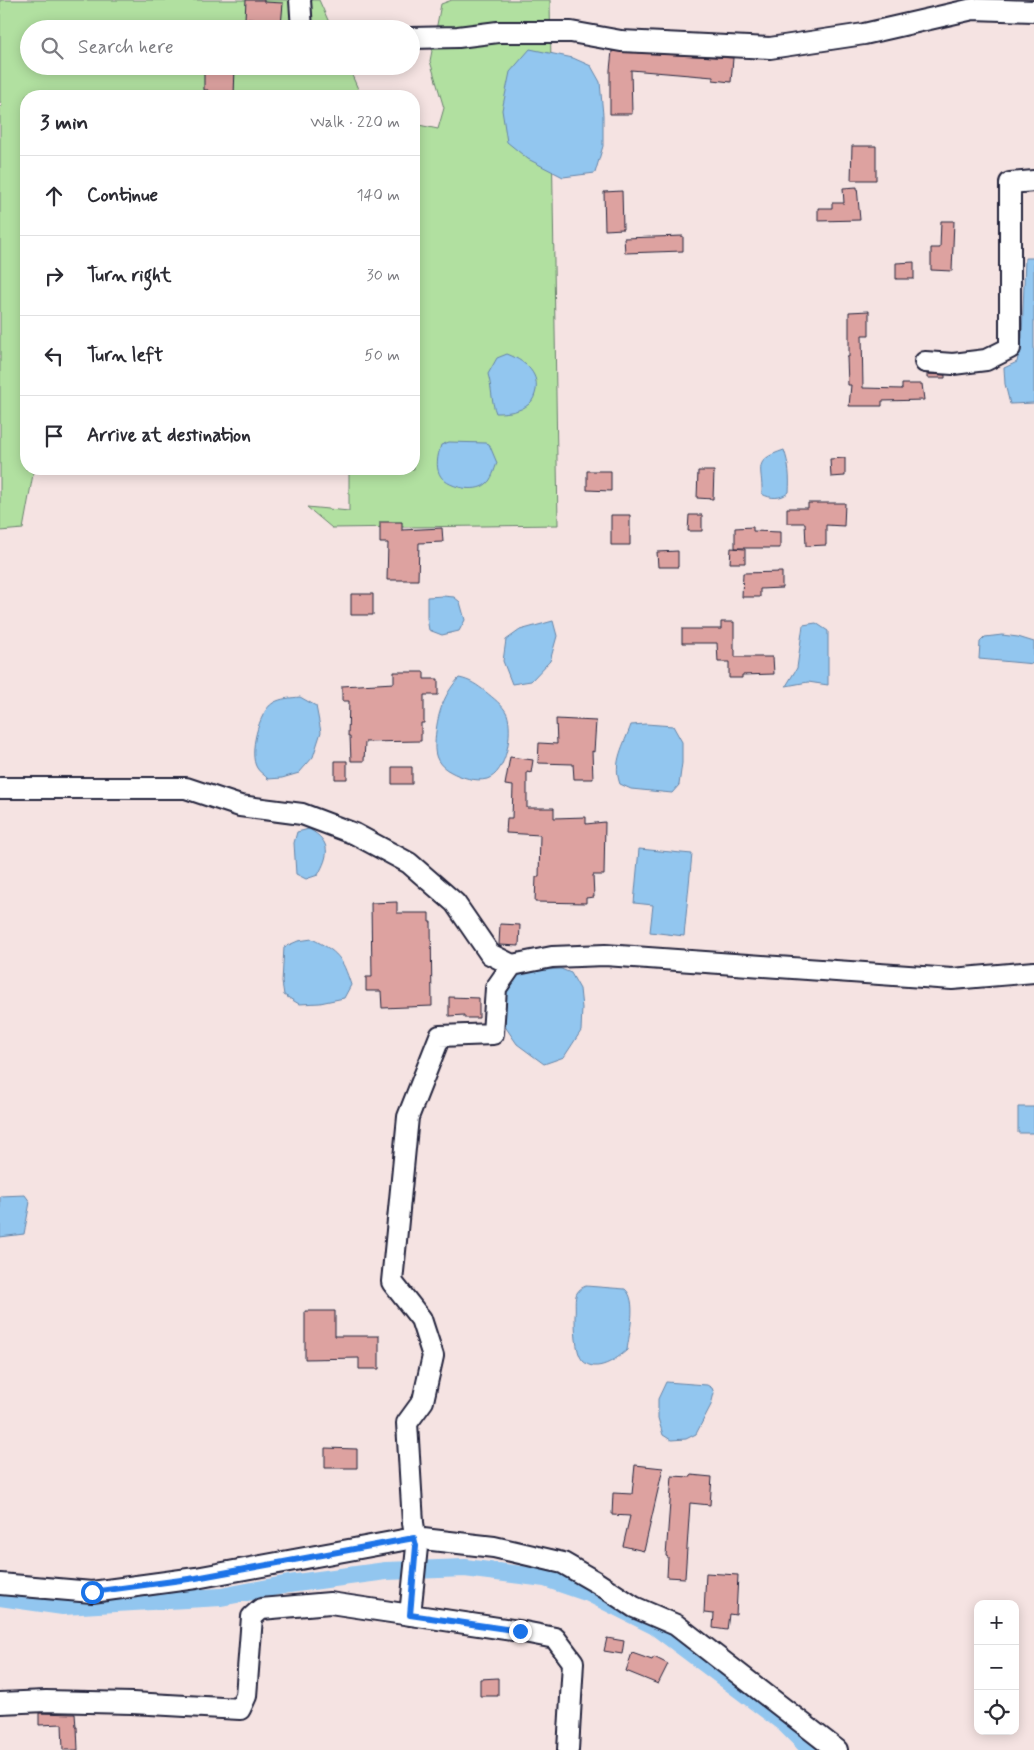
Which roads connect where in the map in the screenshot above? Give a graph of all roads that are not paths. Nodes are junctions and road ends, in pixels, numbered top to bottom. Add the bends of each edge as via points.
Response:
1 (300, 0) edge
2 (1034, 11) edge
3 (301, 20) edge
4 (420, 38) edge
5 (1034, 181) edge
6 (925, 362) dead end
7 (0, 788) edge
8 (512, 965) junction
9 (1034, 972) edge
10 (415, 1542) junction
11 (0, 1584) edge
12 (410, 1615) junction
13 (0, 1703) edge
14 (568, 1750) edge
15 (837, 1750) edge

1 - 3 street
2 - 4 street via 973,9 864,34 770,48 621,41 571,32 498,32
5 - 6 street via 1010,183 1010,348 986,360 953,364
7 - 8 street via 186,788 240,806 302,814 355,834 409,863 455,903 490,954
8 - 9 street via 552,957 606,956 952,978
8 - 10 street via 496,988 493,1034 440,1036 408,1117 392,1282 422,1319 433,1356 423,1401 407,1423
10 - 11 street via 92,1592
10 - 12 street
10 - 15 street via 494,1547 563,1563 634,1607 676,1625
12 - 13 street via 330,1603 262,1609 252,1617 246,1696 240,1709 132,1703
12 - 14 street via 555,1638 573,1662

